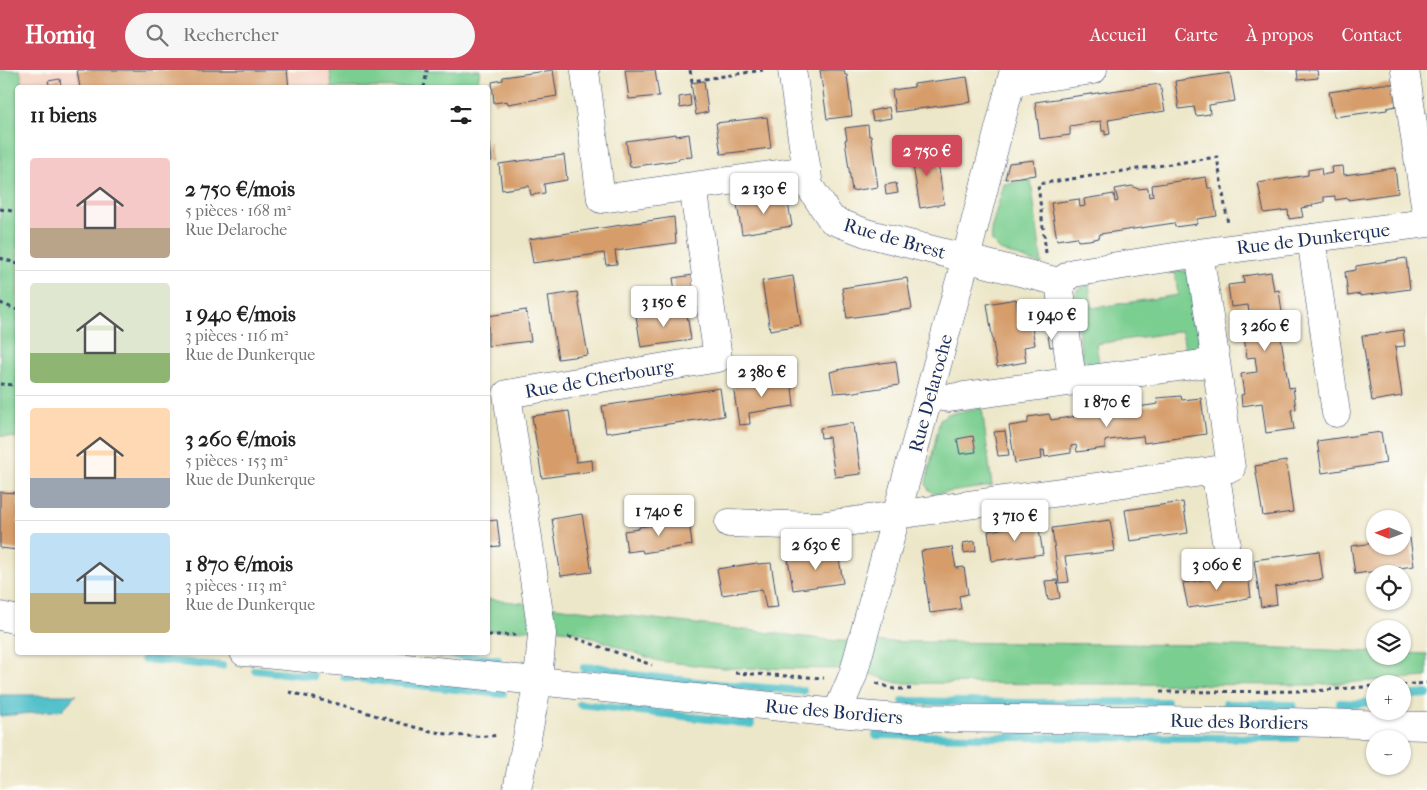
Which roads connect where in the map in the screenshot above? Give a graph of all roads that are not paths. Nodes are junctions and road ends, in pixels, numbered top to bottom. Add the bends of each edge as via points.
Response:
1 (792, 70) edge
2 (1093, 70) edge
3 (585, 71) dead end
4 (1013, 76) edge
5 (1413, 79) edge
6 (807, 170) junction
7 (693, 186) junction
8 (1427, 218) edge
9 (1427, 223) edge
10 (1311, 238) junction
11 (1199, 253) junction
12 (966, 258) junction
13 (1059, 282) junction
14 (1216, 362) junction
15 (1072, 380) junction
16 (929, 394) junction
17 (1336, 413) dead end
18 (1215, 470) junction
19 (897, 515) junction
20 (729, 523) dead end
21 (1226, 541) dead end
22 (0, 616) edge
23 (15, 619) edge
24 (15, 631) edge
25 (0, 633) edge
26 (274, 655) edge
27 (538, 681) junction
28 (837, 713) junction
29 (1427, 726) edge
30 (517, 790) edge

1 - 6 street, Rue de Brest
2 - 4 street
3 - 7 street via 601,199
4 - 12 street, Rue Delaroche
5 - 8 street
6 - 7 street
6 - 12 street, Rue de Brest via 809,186 832,220 866,233
7 - 27 street, Rue de Cherbourg via 718,358 507,394 542,634
9 - 10 street, Rue de Dunkerque
10 - 11 street, Rue de Dunkerque
10 - 17 street
11 - 13 street, Rue de Dunkerque via 1074,273
11 - 14 street
12 - 13 street
12 - 16 street, Rue Delaroche
13 - 15 street
14 - 15 street
14 - 18 street via 1231,468
15 - 16 street via 949,398
16 - 19 street, Rue Delaroche
18 - 19 street
18 - 21 street
19 - 20 street via 818,526
19 - 28 street, Rue Delaroche via 853,675
22 - 23 street
24 - 25 street
26 - 27 street, Rue des Bordiers
27 - 28 street, Rue des Bordiers
27 - 30 street, Rue de Cherbourg
28 - 29 street, Rue des Bordiers via 898,718

